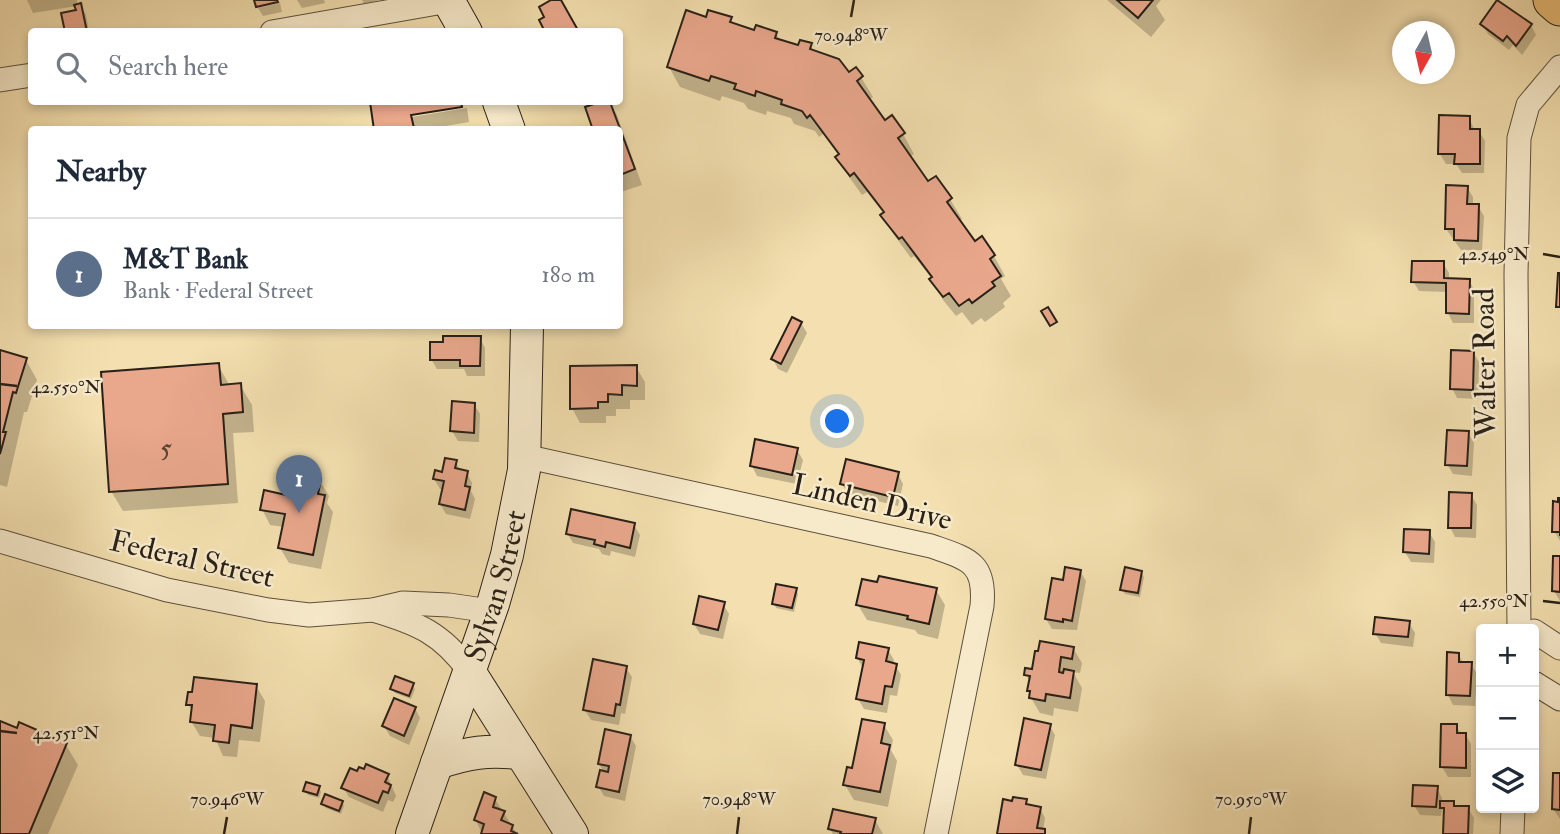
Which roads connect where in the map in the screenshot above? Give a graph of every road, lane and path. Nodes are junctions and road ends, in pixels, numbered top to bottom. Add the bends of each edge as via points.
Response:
1 (1552, 0) edge
2 (448, 1) edge
3 (1560, 7) edge
4 (295, 28) edge
5 (464, 28) edge
6 (1560, 67) edge
7 (28, 76) edge
8 (0, 80) edge
9 (500, 105) edge
10 (508, 126) edge
11 (527, 329) edge
12 (524, 456) junction
13 (0, 541) edge
14 (373, 610) junction
15 (490, 611) junction
16 (1525, 624) edge
17 (1539, 636) edge
18 (1560, 648) edge
19 (469, 671) junction
20 (1539, 686) edge
21 (1560, 699) edge
22 (521, 753) junction
23 (436, 763) junction
24 (1513, 813) edge
25 (411, 834) edge
26 (572, 834) edge
27 (936, 834) edge
28 (1511, 834) edge

1 - 3 highway
2 - 4 street
2 - 5 main road
6 - 16 street, Walter Road via 1528,105 1520,138 1516,274
7 - 8 street
9 - 10 main road
11 - 12 main road, Sylvan Street
12 - 15 main road, Sylvan Street via 506,555
12 - 27 street, Linden Drive via 931,546 967,558 979,570 982,606
13 - 14 street, Federal Street via 226,603 309,615
14 - 15 street, Federal Street via 403,603
14 - 19 street, Federal Street via 433,633 454,649
15 - 19 main road, Sylvan Street
17 - 18 street
19 - 22 main road
19 - 23 main road, Sylvan Street
20 - 21 street
22 - 23 main road via 470,752
22 - 26 main road
23 - 25 main road, Sylvan Street
24 - 28 street

